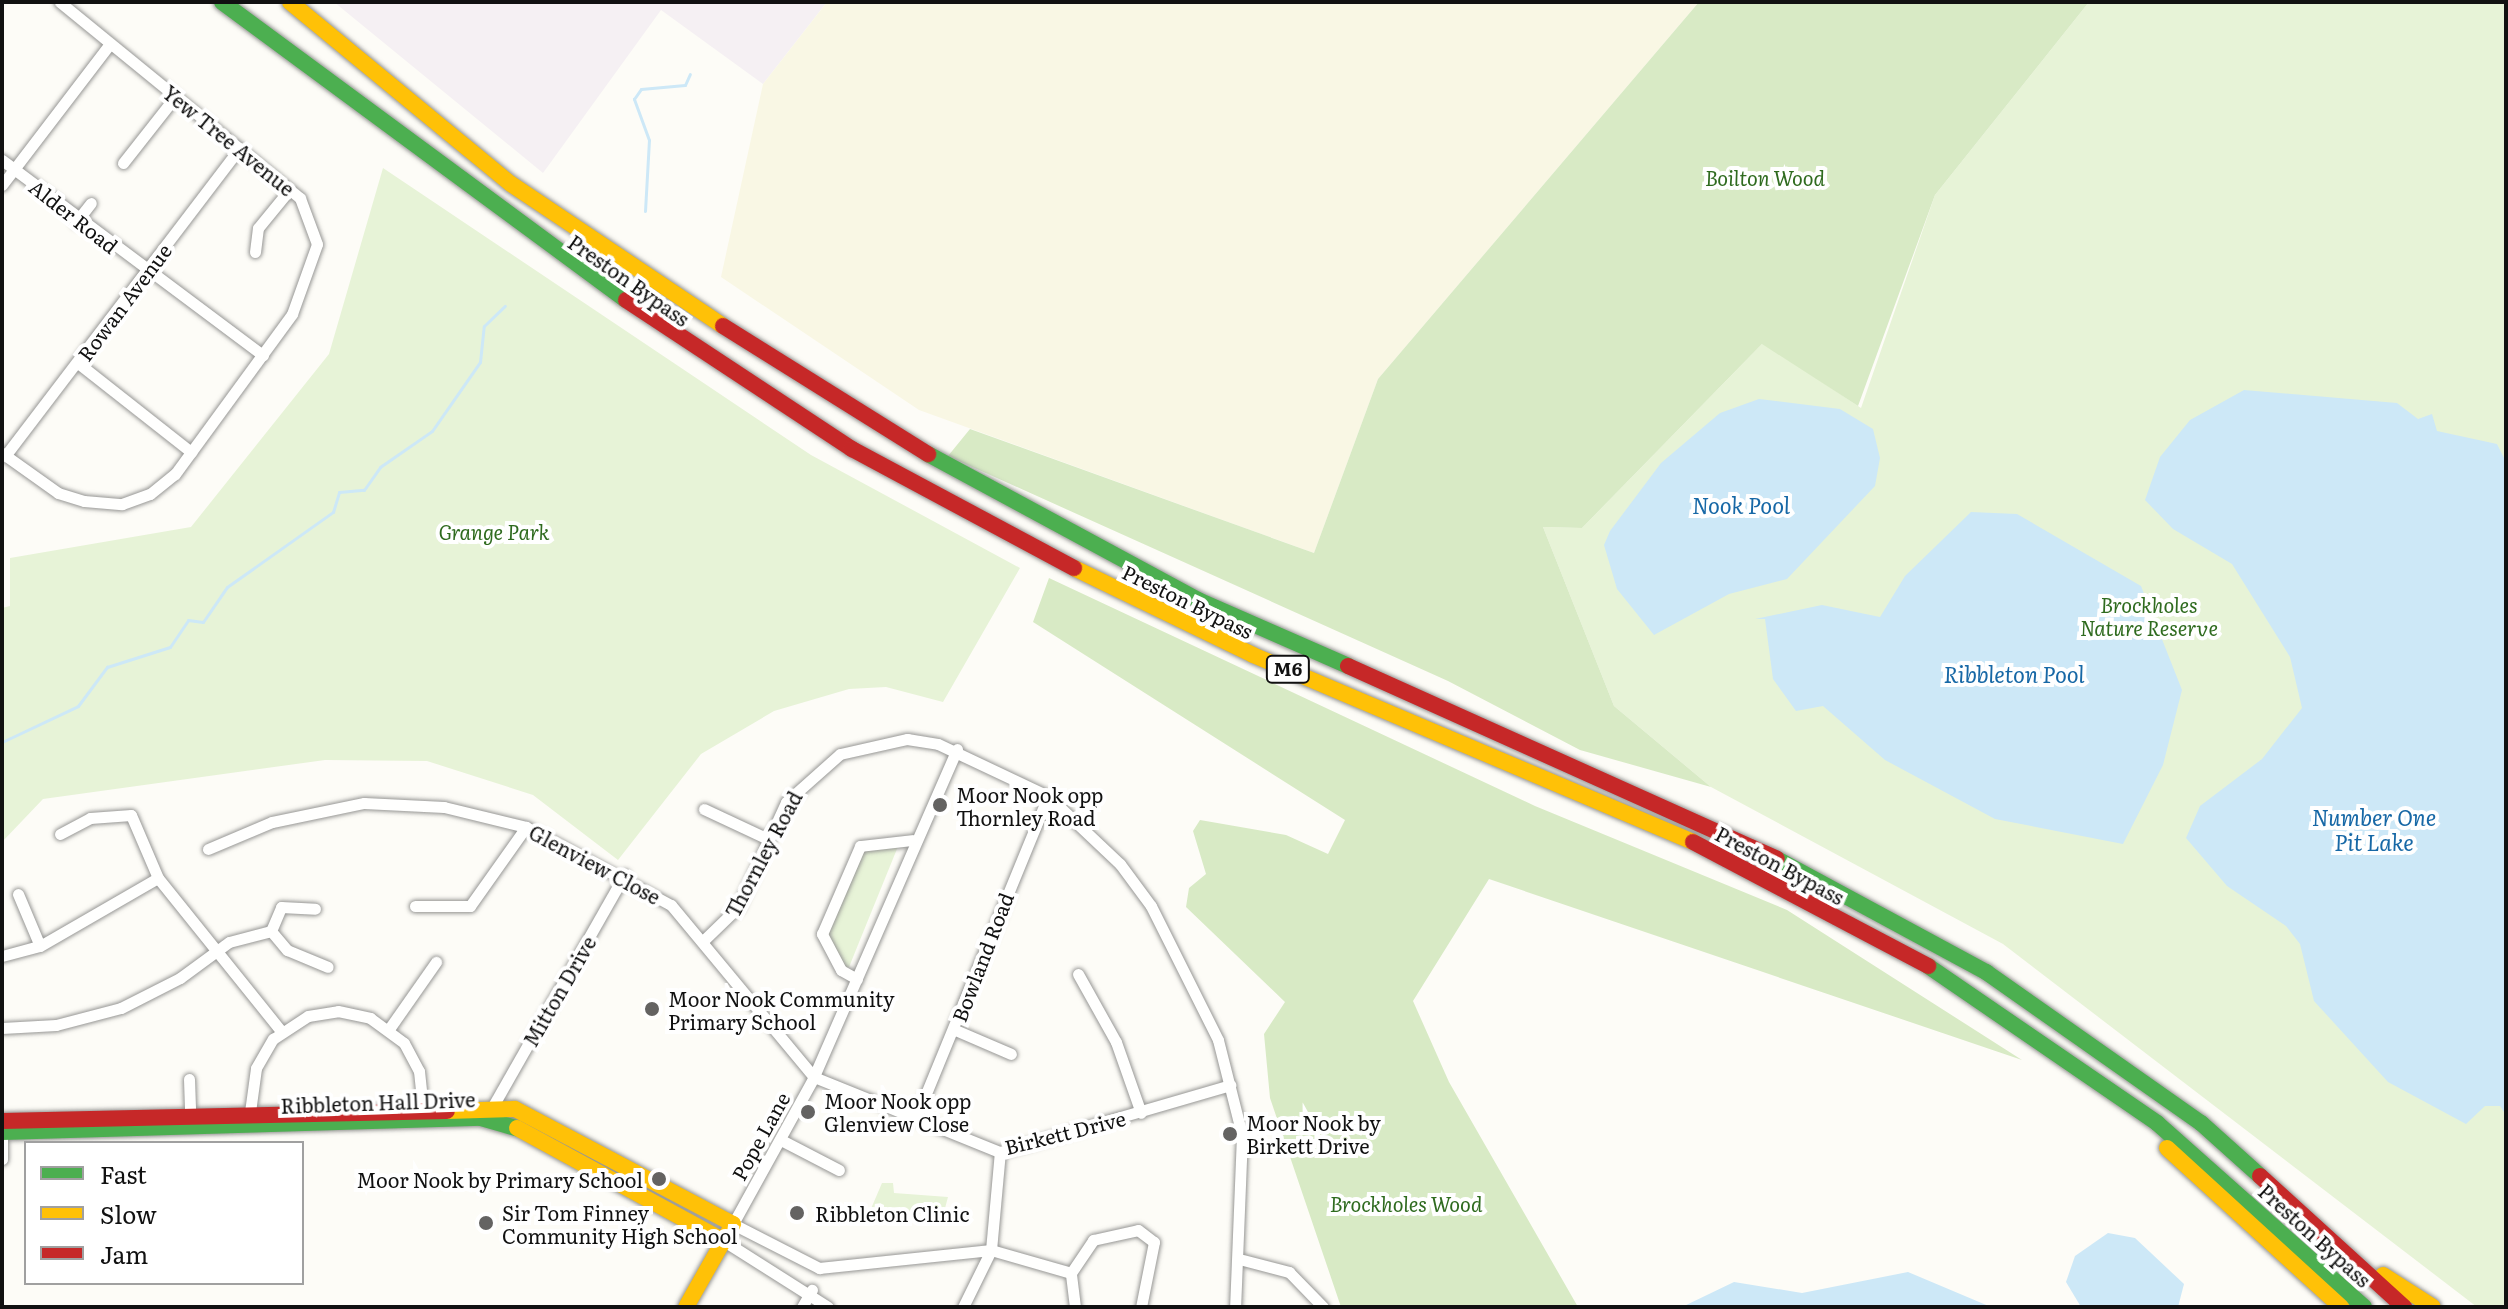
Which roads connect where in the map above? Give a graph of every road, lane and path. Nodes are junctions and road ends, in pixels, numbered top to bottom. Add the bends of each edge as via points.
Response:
1 (60, 2) edge
2 (222, 2) edge
3 (290, 2) edge
4 (109, 45) junction
5 (175, 97) junction
6 (240, 148) junction
7 (2, 160) edge
8 (123, 163) dead end
9 (14, 168) junction
10 (2, 185) edge
11 (290, 189) junction
12 (91, 203) dead end
13 (76, 222) junction
14 (255, 252) dead end
15 (147, 271) junction
16 (263, 355) junction
17 (78, 363) junction
18 (191, 452) junction
19 (4, 455) edge
20 (957, 749) junction
21 (1048, 796) junction
22 (704, 809) dead end
23 (526, 827) junction
24 (60, 834) dead end
25 (768, 839) junction
26 (913, 840) junction
27 (208, 849) dead end
28 (624, 875) junction
29 (158, 878) junction
30 (18, 894) dead end
31 (415, 906) dead end
32 (315, 909) dead end
33 (271, 931) junction
34 (705, 939) junction
35 (40, 946) junction
36 (216, 952) junction
37 (2, 956) edge
38 (436, 962) dead end
39 (328, 967) dead end
40 (1078, 974) dead end
41 (857, 979) junction
42 (2, 1028) edge
43 (389, 1029) junction
44 (953, 1029) junction
45 (281, 1031) junction
46 (1011, 1054) dead end
47 (2087, 1074) junction
48 (814, 1077) junction
49 (189, 1079) dead end
50 (1230, 1085) junction
51 (423, 1113) junction
52 (493, 1113) junction
53 (1141, 1113) junction
54 (190, 1115) junction
55 (916, 1118) junction
56 (250, 1119) junction
57 (2, 1121) edge
58 (23, 1126) junction
59 (2, 1132) edge
60 (783, 1141) junction
61 (1000, 1152) junction
62 (2, 1159) edge
63 (839, 1170) dead end
64 (733, 1224) junction
65 (724, 1241) junction
66 (991, 1250) junction
67 (1243, 1260) junction
68 (2366, 1266) junction
69 (1071, 1273) junction
70 (812, 1290) junction
71 (686, 1307) edge
72 (802, 1307) edge
73 (828, 1307) edge
74 (963, 1307) edge
75 (1075, 1307) edge
76 (1141, 1307) edge
77 (1235, 1307) edge
78 (1323, 1307) edge
79 (2341, 1307) edge
80 (2364, 1307) edge
81 (2404, 1307) edge
82 (2433, 1307) edge

1 - 4 street, Yew Tree Avenue
2 - 47 main road, Preston Bypass / M6 via 556,254 852,449 1253,655 1700,845 1954,980
3 - 68 main road, Preston Bypass / M6 via 511,184 860,418 1198,600 1720,828 1959,955 2201,1123
4 - 5 street, Yew Tree Avenue
4 - 9 street
5 - 6 street, Yew Tree Avenue
5 - 8 street
6 - 11 street, Yew Tree Avenue
6 - 15 street, Rowan Avenue
7 - 9 street, Alder Road
9 - 10 street
9 - 13 street, Alder Road
11 - 14 street via 258,228
11 - 16 street, Yew Tree Avenue via 310,215 317,244 292,314
12 - 13 street
13 - 15 street, Alder Road
15 - 16 street, Alder Road
15 - 17 street, Rowan Avenue
16 - 18 street, Yew Tree Avenue
17 - 18 street
17 - 19 street, Rowan Avenue
18 - 19 street, Yew Tree Avenue via 150,494 122,504 58,493
20 - 21 street, Thornley Road
20 - 25 street, Thornley Road via 907,739 840,754 802,782
20 - 26 street, Pope Lane
21 - 44 street, Bowland Road
21 - 50 street, Thornley Road via 1120,864 1151,906 1198,989
22 - 25 street
23 - 27 street, Glenview Close via 434,806 364,803 272,822
23 - 28 street, Glenview Close
23 - 31 street via 470,906
24 - 29 street via 90,818 131,815
25 - 34 street, Thornley Road via 738,907
26 - 41 street, Pope Lane
26 - 41 street via 860,846 822,934 841,970
28 - 34 street, Glenview Close via 671,905
28 - 52 street, Mitton Drive
29 - 35 street
29 - 36 street
30 - 35 street
32 - 33 street via 281,907
33 - 36 street via 249,933
33 - 39 street via 287,950
34 - 48 street, Glenview Close
35 - 37 street
36 - 42 street via 121,1008 56,1025
36 - 45 street
38 - 43 street
40 - 53 street via 1116,1042
41 - 48 street, Pope Lane
43 - 45 street via 338,1011 308,1016
43 - 51 street via 415,1062
44 - 46 street
44 - 55 street, Bowland Road
45 - 56 street via 256,1068
47 - 79 main road
47 - 80 main road, Preston Bypass / M6 via 2157,1123
48 - 55 street, Birkett Drive
48 - 60 street, Pope Lane
49 - 54 street
50 - 53 street, Birkett Drive
50 - 67 street, Thornley Road via 1242,1135
51 - 52 main road, Ribbleton Hall Drive
51 - 56 main road, Ribbleton Hall Drive
52 - 64 main road, Ribbleton Hall Drive via 515,1109
52 - 65 main road, Ribbleton Hall Drive
53 - 61 street, Birkett Drive
54 - 56 main road, Ribbleton Hall Drive
54 - 58 main road, Ribbleton Hall Drive
55 - 61 street, Birkett Drive
56 - 58 main road, Ribbleton Hall Drive
57 - 58 main road, Ribbleton Hall Drive
58 - 59 main road, Ribbleton Hall Drive
59 - 62 street
60 - 63 street
60 - 64 street, Pope Lane
61 - 66 street
64 - 65 main road, Pope Lane
64 - 66 street via 819,1268
65 - 70 street
65 - 71 main road, Pope Lane
66 - 69 street
66 - 74 street
67 - 77 street, Thornley Road
67 - 78 street via 1289,1272
68 - 81 main road, Preston Bypass / M6
68 - 82 main road
69 - 75 street
69 - 76 street via 1093,1240 1138,1230 1154,1242
70 - 72 street
70 - 73 street

